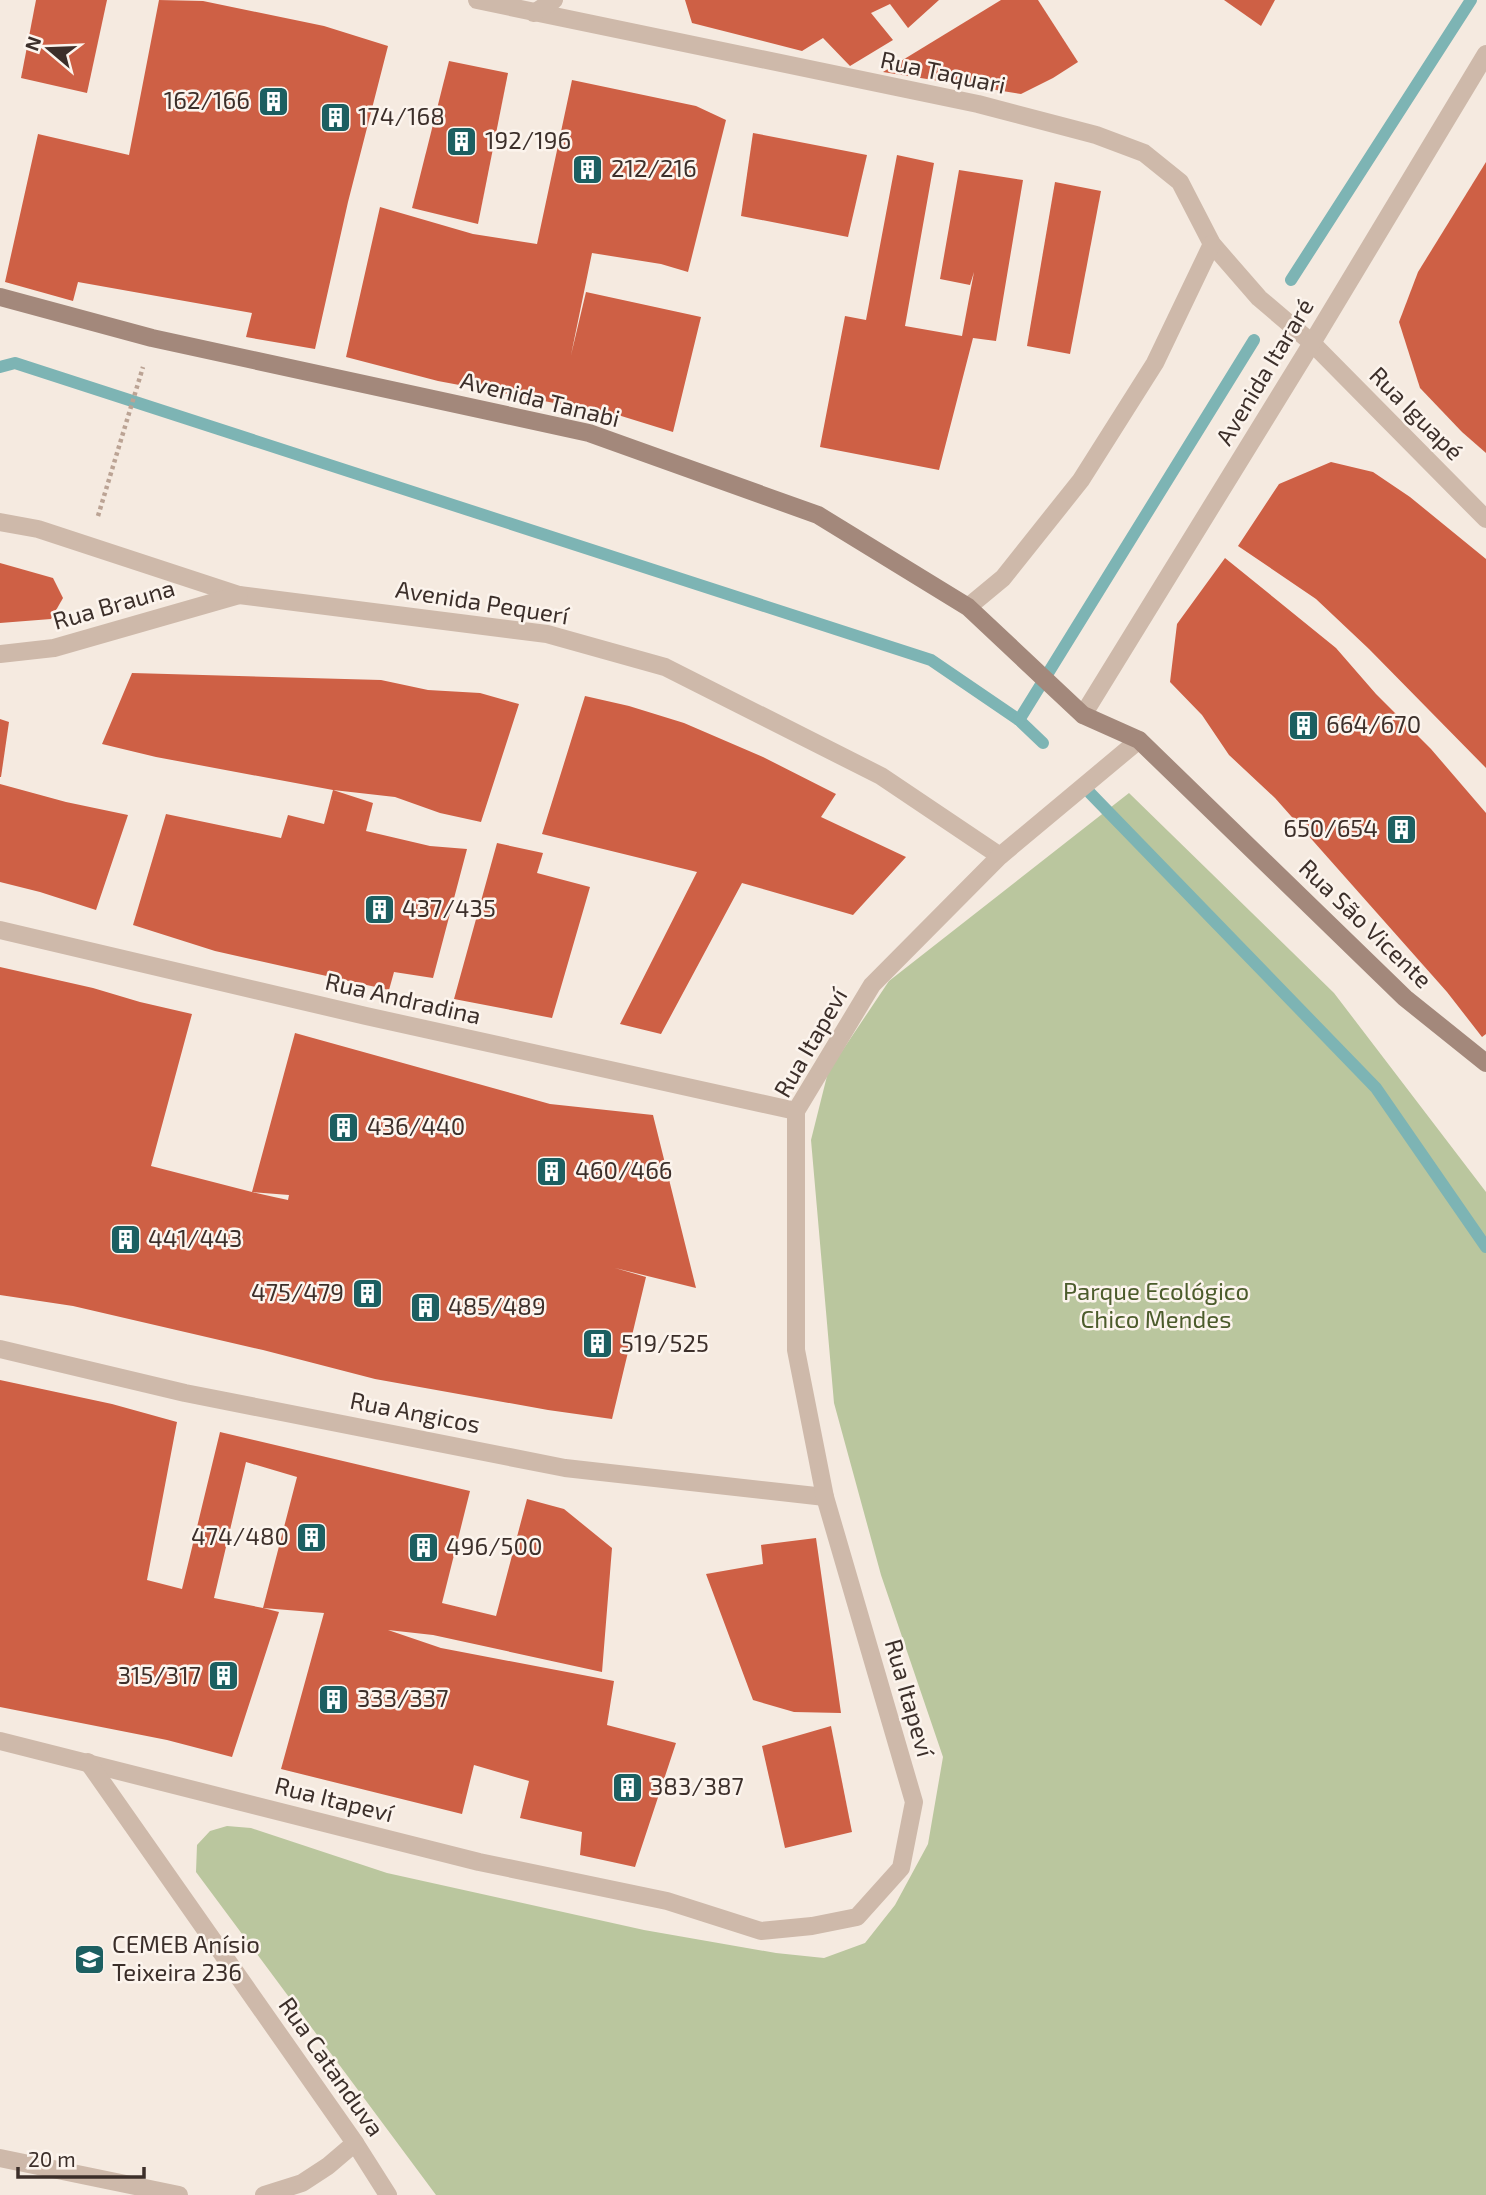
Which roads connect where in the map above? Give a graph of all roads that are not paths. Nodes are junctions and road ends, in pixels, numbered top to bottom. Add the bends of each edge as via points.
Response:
1 (477, 0) edge
2 (554, 0) edge
3 (534, 13) junction
4 (1486, 54) edge
5 (1212, 244) junction
6 (0, 297) edge
7 (1312, 343) junction
8 (1486, 519) edge
9 (0, 522) edge
10 (239, 595) junction
11 (968, 607) junction
12 (0, 654) edge
13 (1083, 715) junction
14 (1139, 740) junction
15 (1000, 856) junction
16 (0, 930) edge
17 (1486, 1063) edge
18 (796, 1111) junction
19 (0, 1349) edge
20 (825, 1497) junction
21 (0, 1741) edge
22 (88, 1762) junction
23 (355, 2143) junction
24 (0, 2158) edge
25 (179, 2195) edge
26 (264, 2195) edge
27 (388, 2195) edge

1 - 3 street, Rua Taquari
2 - 3 street
3 - 5 street, Rua Taquari via 978,104 1096,135 1144,153 1180,182
4 - 7 street, Avenida Itararé
5 - 7 street, Rua Taquari via 1259,298
5 - 11 street via 1155,363 1081,480 1003,578
6 - 11 street, Avenida Tanabi via 152,338 589,433 818,515
7 - 8 street, Rua Iguapé
7 - 13 street, Avenida Itararé
9 - 10 street, Avenida Pequerí via 38,528
10 - 12 street, Rua Brauna via 54,648
10 - 15 street, Avenida Pequerí via 547,634 665,667 881,776
11 - 13 street, Avenida Tanabi
13 - 14 street, Rua São Vicente
14 - 15 street, Rua Itapeví
14 - 17 street, Rua São Vicente via 1405,998
15 - 18 street, Rua Itapeví via 872,985
16 - 18 street, Rua Andradina
18 - 20 street, Rua Itapeví via 796,1350
19 - 20 street, Rua Angicos via 185,1393 565,1468
20 - 22 street, Rua Itapeví via 914,1802 901,1868 857,1917 761,1931 667,1901 479,1862
21 - 22 street, Rua Itapeví
22 - 23 street, Rua Catanduva
23 - 26 street via 302,2183
23 - 27 street, Rua Catanduva
24 - 25 street

